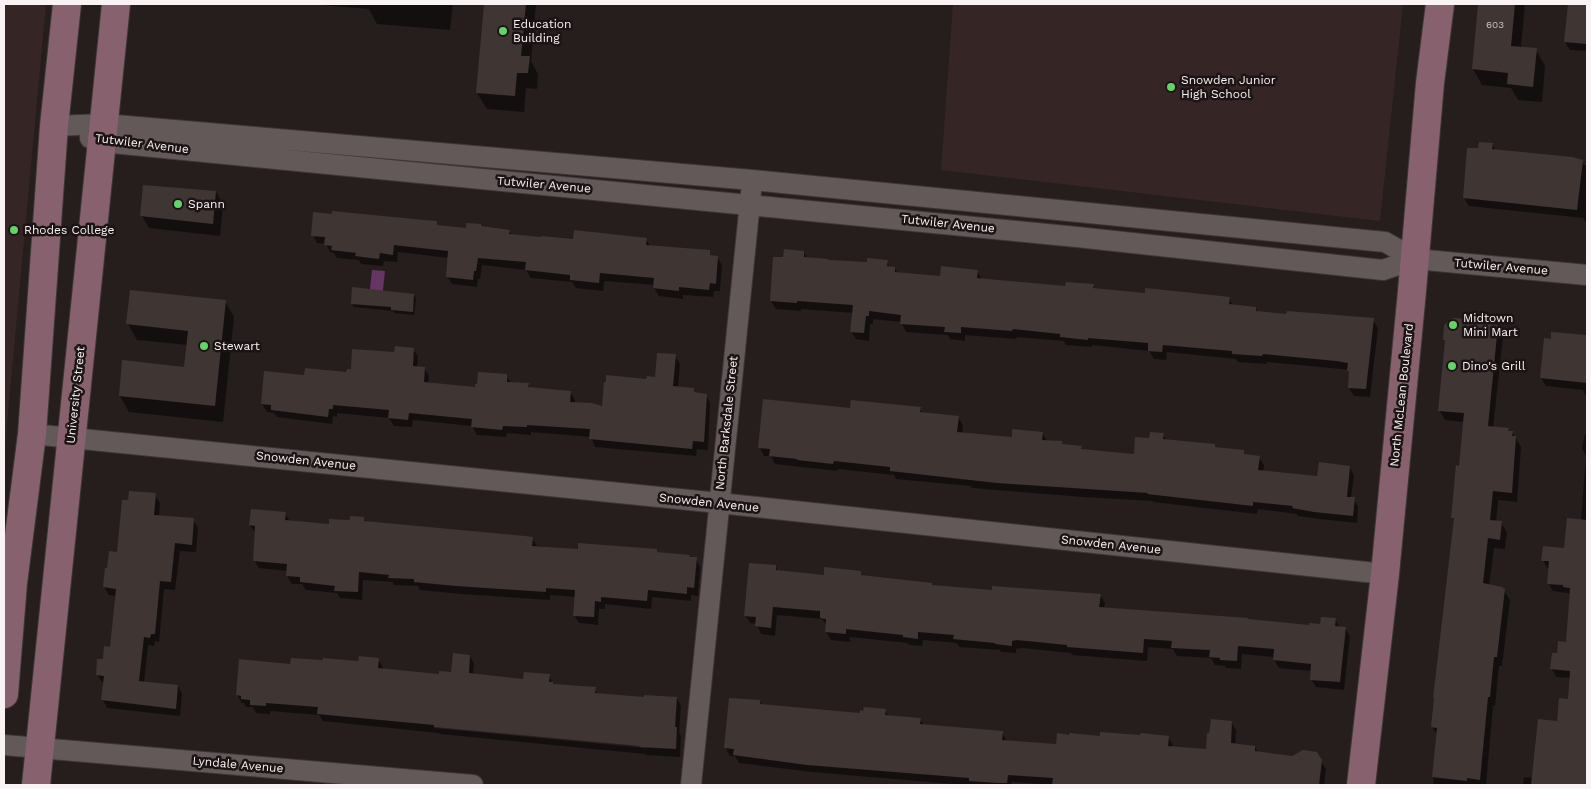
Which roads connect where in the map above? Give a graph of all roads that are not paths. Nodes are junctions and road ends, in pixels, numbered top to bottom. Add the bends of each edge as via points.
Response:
1 (67, 4) edge
2 (116, 4) edge
3 (1440, 4) edge
4 (54, 126) junction
5 (103, 133) junction
6 (432, 152) junction
7 (589, 166) junction
8 (430, 174) junction
9 (752, 180) junction
10 (586, 189) junction
11 (749, 204) junction
12 (1078, 212) junction
13 (1077, 237) junction
14 (1414, 259) junction
15 (1587, 275) edge
16 (32, 434) junction
17 (72, 438) junction
18 (719, 503) junction
19 (1385, 574) junction
20 (4, 694) edge
21 (4, 745) edge
22 (39, 748) junction
23 (36, 785) edge
24 (473, 785) edge
25 (691, 785) edge
26 (1361, 785) edge

1 - 4 main road
2 - 5 main road, University Street
3 - 14 main road, North McLean Boulevard
4 - 5 street, Tutwiler Avenue
4 - 16 main road
5 - 6 street, Tutwiler Avenue
5 - 8 street, Tutwiler Avenue
5 - 17 main road, University Street
6 - 7 street, Tutwiler Avenue
6 - 8 street
7 - 9 street, Tutwiler Avenue
7 - 10 street
8 - 10 street, Tutwiler Avenue
9 - 11 street, North Barksdale Street
9 - 12 street, Tutwiler Avenue
10 - 11 street, Tutwiler Avenue
11 - 13 street, Tutwiler Avenue
11 - 18 street, North Barksdale Street
12 - 13 street
12 - 14 street, Tutwiler Avenue via 1384,242
13 - 14 street, Tutwiler Avenue via 1382,270
14 - 15 street, Tutwiler Avenue
14 - 19 main road, North McLean Boulevard
16 - 17 street, Snowden Avenue
16 - 20 main road via 13,583
17 - 18 street, Snowden Avenue
17 - 22 main road, University Street
18 - 19 street, Snowden Avenue
18 - 25 street, North Barksdale Street
19 - 26 main road, North McLean Boulevard
21 - 22 street, Lyndale Avenue
22 - 23 main road, University Street
22 - 24 street, Lyndale Avenue

